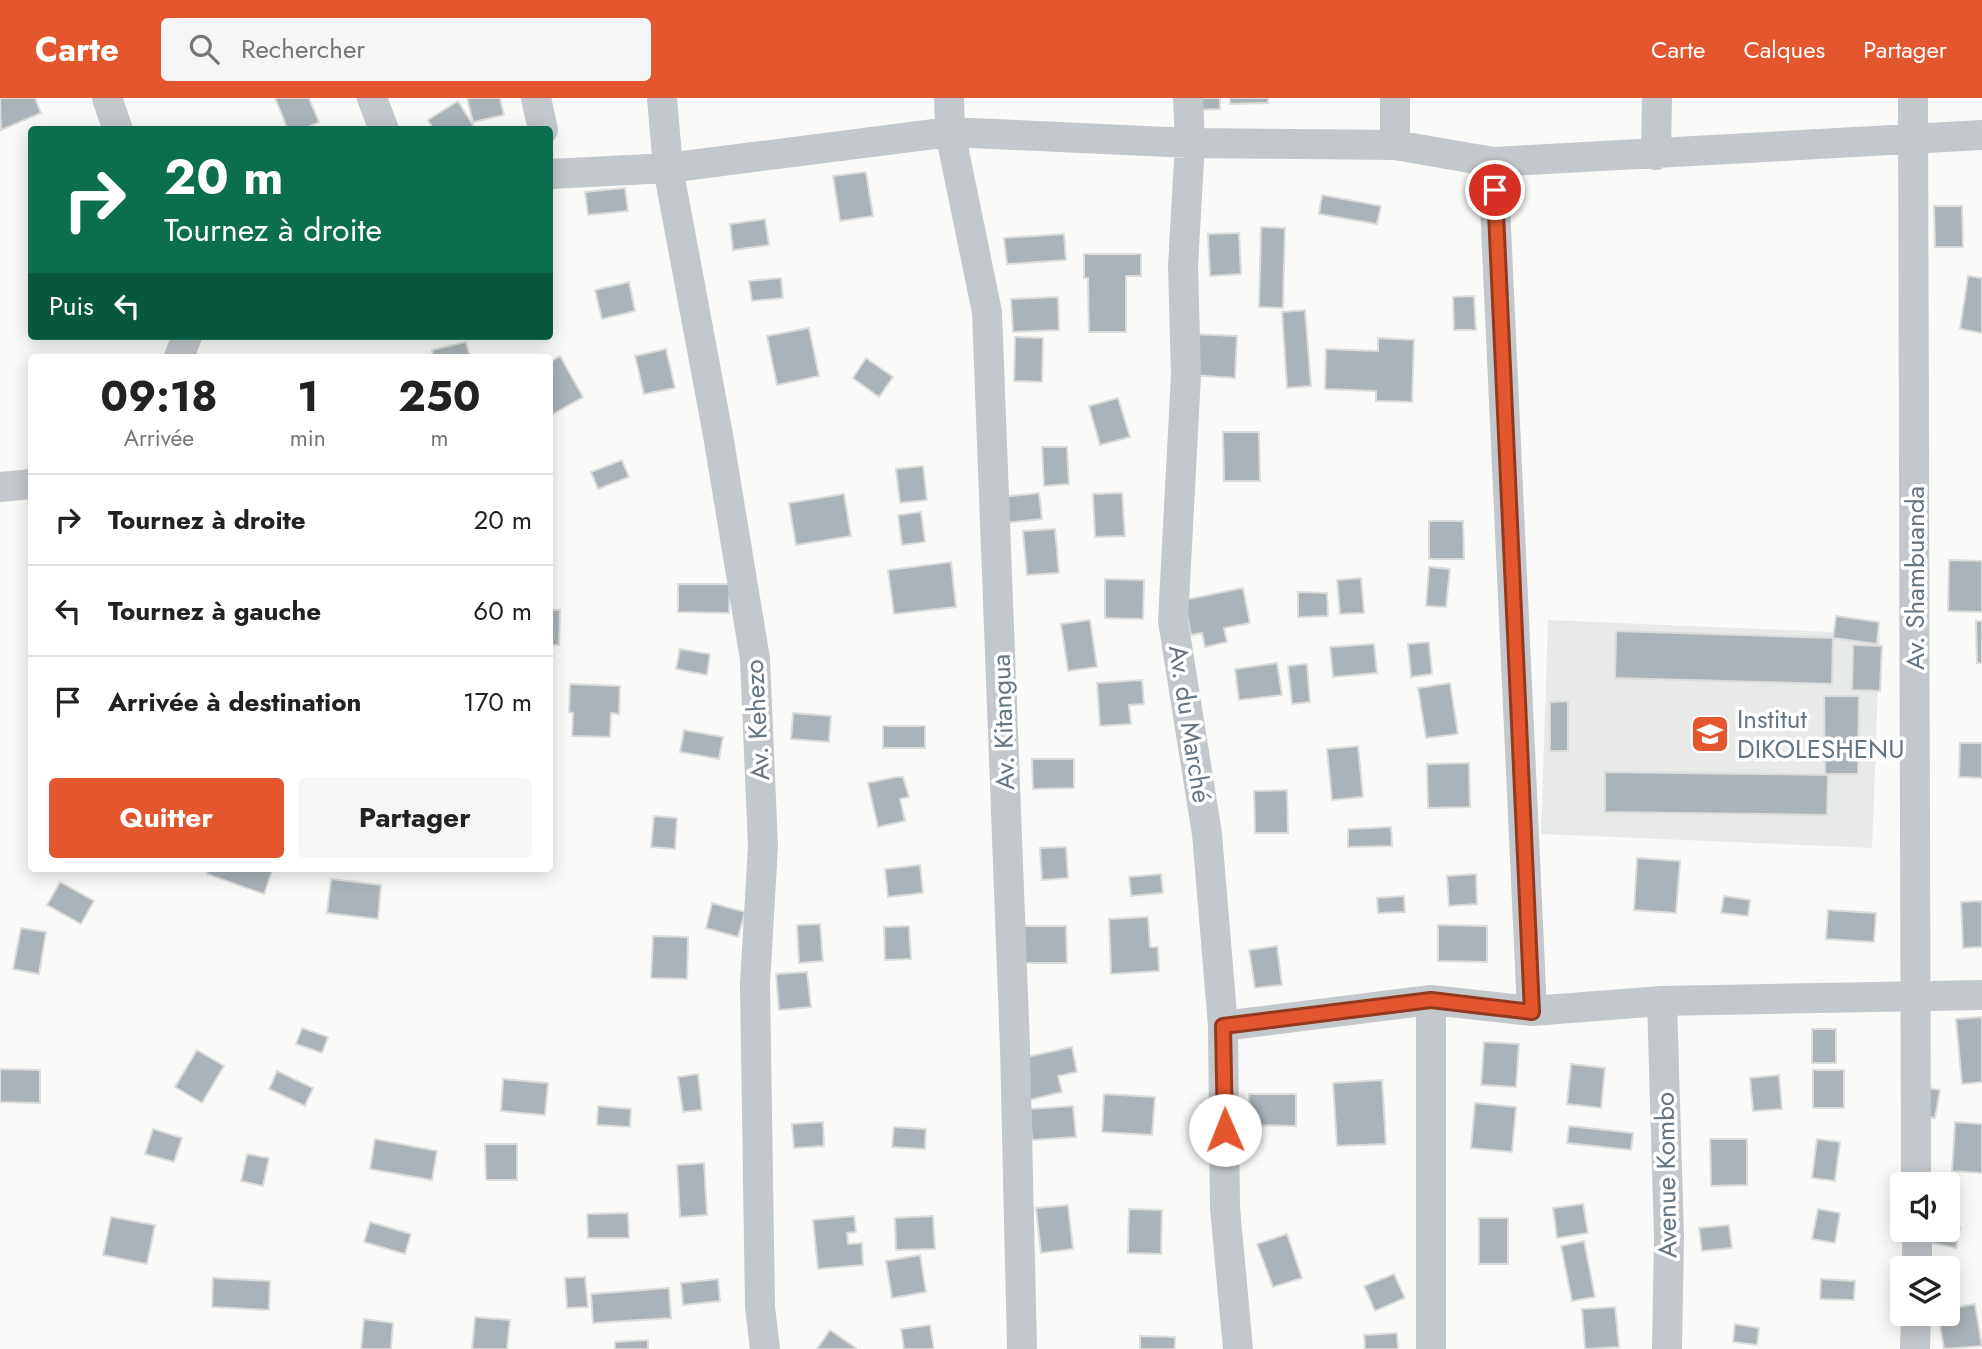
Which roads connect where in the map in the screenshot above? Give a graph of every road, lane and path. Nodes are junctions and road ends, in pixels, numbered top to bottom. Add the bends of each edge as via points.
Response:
1 (107, 98) edge
2 (372, 98) edge
3 (536, 98) edge
4 (662, 98) edge
5 (949, 98) edge
6 (1188, 98) edge
7 (1395, 98) edge
8 (1657, 98) edge
9 (1913, 98) edge
10 (117, 126) edge
11 (382, 126) edge
12 (542, 126) edge
13 (950, 132) junction
14 (1982, 135) edge
15 (1915, 139) junction
16 (1189, 143) junction
17 (1395, 145) junction
18 (1657, 155) junction
19 (1493, 162) junction
20 (553, 167) edge
21 (668, 168) junction
22 (28, 484) edge
23 (0, 486) edge
24 (1982, 995) edge
25 (1914, 998) junction
26 (1431, 1000) junction
27 (1662, 1001) junction
28 (1532, 1012) junction
29 (1223, 1026) junction
30 (1916, 1172) edge
31 (1916, 1326) edge
32 (765, 1349) edge
33 (1022, 1349) edge
34 (1238, 1349) edge
35 (1431, 1349) edge
36 (1667, 1349) edge
37 (1915, 1349) edge

1 - 10 street
2 - 11 street
3 - 12 street
4 - 21 street, Av. Kehezo
5 - 13 street, Av. Kitangua
6 - 16 street, Av. du Marché
7 - 17 street
8 - 18 street
9 - 15 street, Av. Shambuanda
13 - 16 street
13 - 21 street
13 - 33 street, Av. Kitangua via 987,312
14 - 15 street
15 - 18 street
15 - 25 street, Av. Shambuanda
16 - 17 street
16 - 29 street, Av. du Marché via 1183,267 1186,375 1173,621 1207,834
17 - 19 street
18 - 19 street
19 - 28 street
20 - 21 street
21 - 32 street, Av. Kehezo via 755,659 763,846 755,984 760,1307
22 - 23 street
24 - 25 street
25 - 27 street
25 - 30 street, Av. Shambuanda
26 - 28 street
26 - 29 street
26 - 35 street
27 - 28 street
27 - 36 street, Avenue Kombo via 1669,1237
29 - 34 street, Av. du Marché via 1226,1208
31 - 37 street

